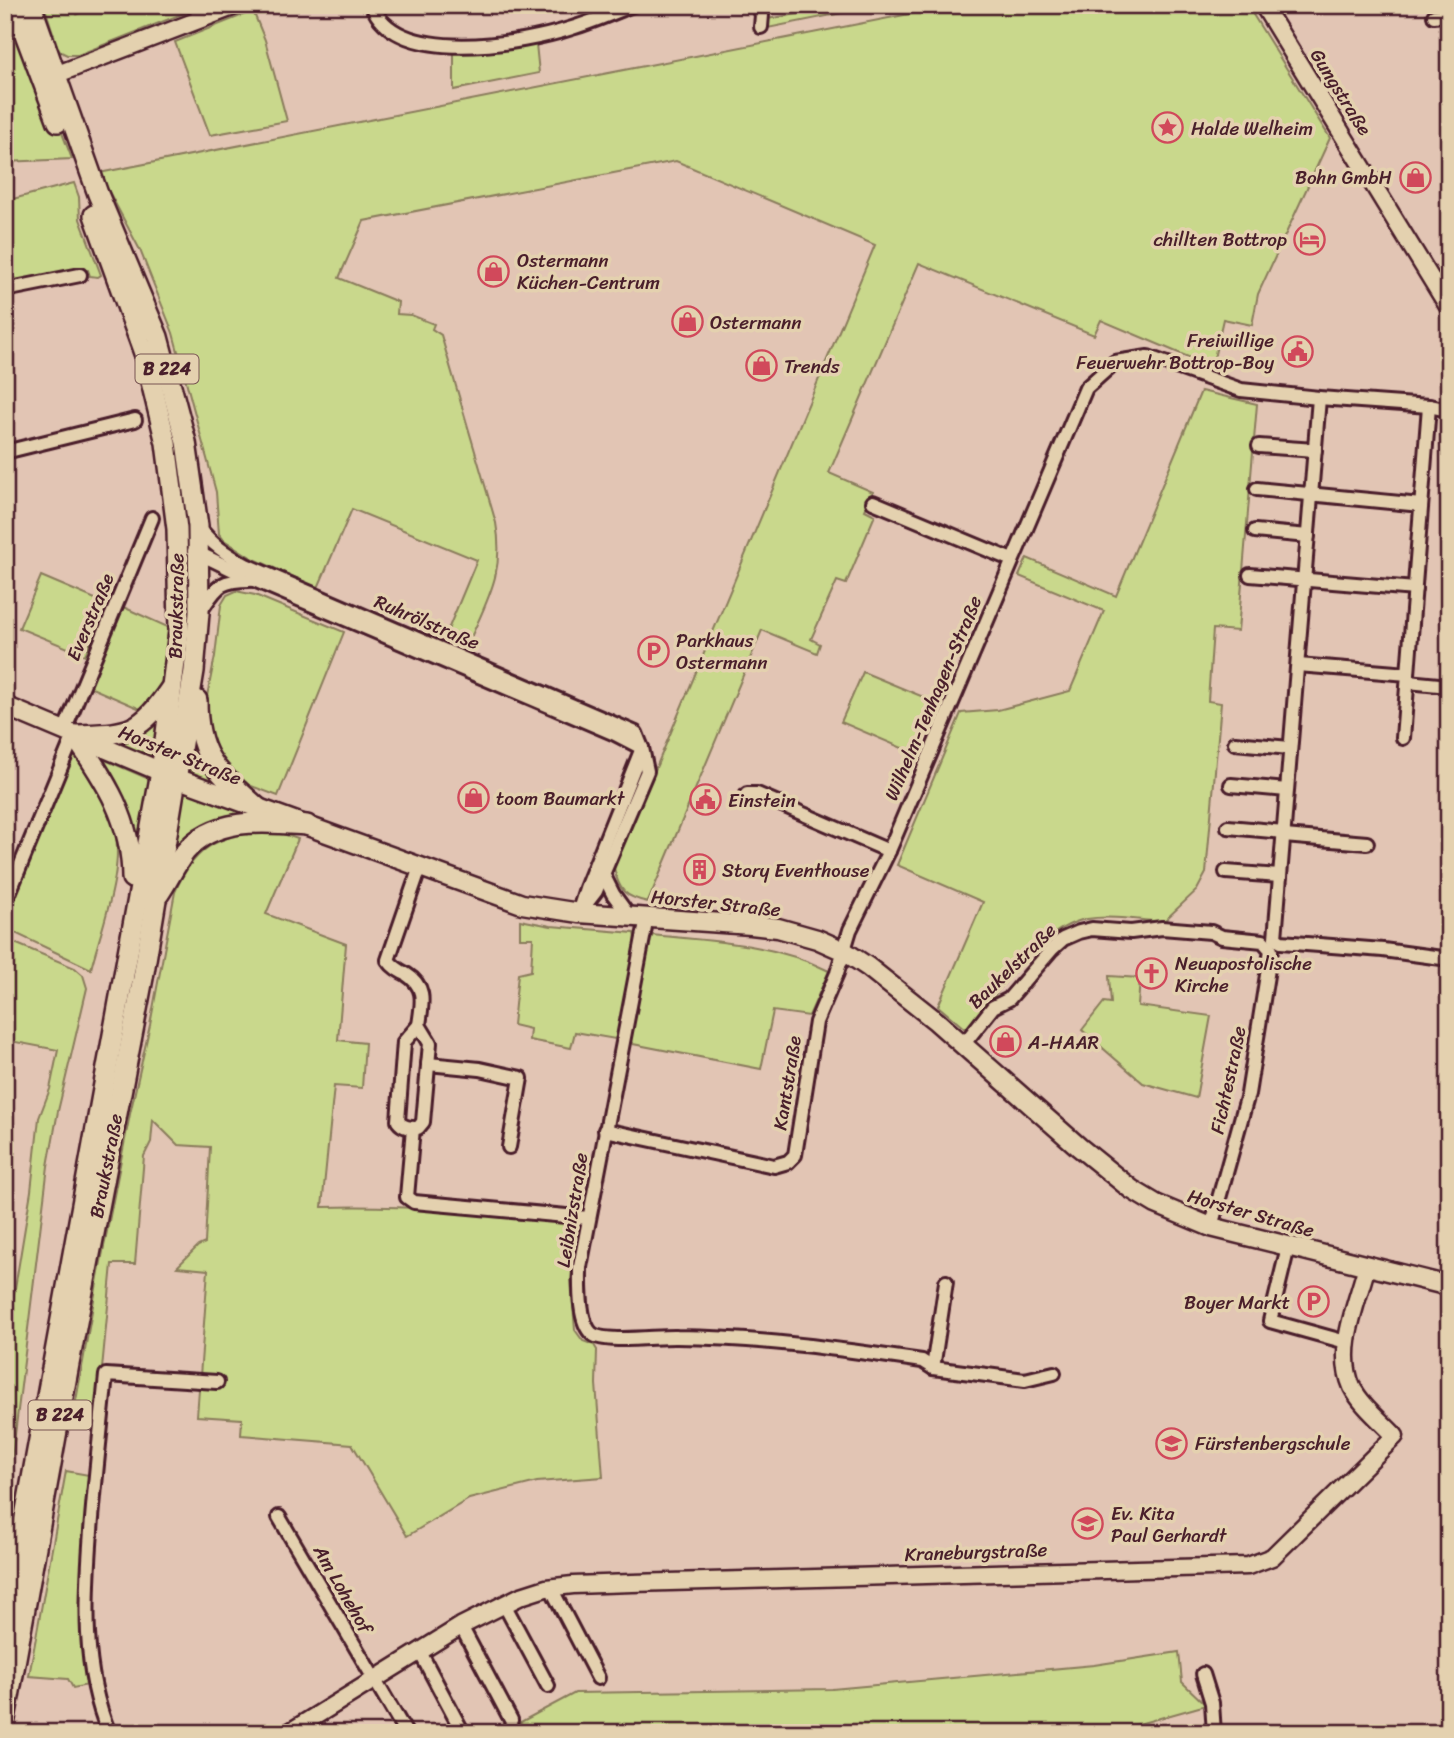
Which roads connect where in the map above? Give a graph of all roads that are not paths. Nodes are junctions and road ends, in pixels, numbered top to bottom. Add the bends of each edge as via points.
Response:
1 (13, 5) edge
2 (31, 5) edge
3 (238, 5) edge
4 (372, 5) edge
5 (633, 5) edge
6 (758, 5) edge
7 (1263, 5) edge
8 (197, 12) edge
9 (1449, 15) edge
10 (1434, 16) dead end
11 (761, 27) dead end
12 (55, 75) junction
13 (80, 275) dead end
14 (5, 290) edge
15 (1449, 308) edge
16 (1319, 398) junction
17 (1429, 406) junction
18 (1449, 410) edge
19 (135, 421) dead end
20 (1259, 446) dead end
21 (1315, 450) junction
22 (5, 452) edge
23 (1257, 489) dead end
24 (1311, 494) junction
25 (873, 502) dead end
26 (1421, 505) junction
27 (152, 518) dead end
28 (198, 526) junction
29 (1255, 531) dead end
30 (1308, 536) junction
31 (177, 537) junction
32 (199, 555) junction
33 (1012, 560) junction
34 (1250, 575) dead end
35 (254, 580) junction
36 (1305, 580) junction
37 (1415, 589) junction
38 (199, 613) junction
39 (1298, 665) junction
40 (194, 671) junction
41 (1408, 678) junction
42 (174, 684) junction
43 (1449, 685) edge
44 (5, 705) edge
45 (69, 733) junction
46 (1403, 738) dead end
47 (1235, 743) dead end
48 (642, 748) junction
49 (1290, 748) junction
50 (168, 775) junction
51 (1231, 785) dead end
52 (1287, 790) junction
53 (747, 794) dead end
54 (258, 808) junction
55 (307, 825) junction
56 (1228, 827) dead end
57 (1284, 834) junction
58 (1367, 843) dead end
59 (889, 851) junction
60 (420, 867) junction
61 (1226, 872) dead end
62 (603, 874) junction
63 (1280, 876) junction
64 (5, 902) edge
65 (153, 904) junction
66 (579, 913) junction
67 (638, 916) junction
68 (133, 921) junction
69 (1263, 942) joint
70 (844, 951) junction
71 (1449, 959) edge
72 (419, 1025) junction
73 (963, 1045) junction
74 (428, 1064) junction
75 (413, 1128) junction
76 (605, 1130) junction
77 (509, 1147) dead end
78 (588, 1218) junction
79 (1211, 1227) junction
80 (1288, 1247) junction
81 (1367, 1265) junction
82 (946, 1282) dead end
83 (1449, 1286) edge
84 (1346, 1342) junction
85 (933, 1368) junction
86 (1054, 1373) dead end
87 (217, 1382) dead end
88 (279, 1517) dead end
89 (551, 1588) junction
90 (504, 1604) junction
91 (5, 1626) edge
92 (461, 1626) junction
93 (420, 1652) junction
94 (1203, 1674) dead end
95 (598, 1678) dead end
96 (375, 1680) junction
97 (548, 1686) dead end
98 (5, 1718) edge
99 (512, 1720) dead end
100 (462, 1731) edge
101 (109, 1733) edge
102 (288, 1733) edge
103 (405, 1733) edge
104 (1214, 1733) edge

1 - 31 main road, Braukstraße / B 224 via 144,354 166,443
2 - 12 main road, Braukstraße / B 224
3 - 8 street
4 - 5 street via 381,21 403,36 451,45 533,38 572,29
6 - 11 street
7 - 15 street, Gungstraße
8 - 12 street
9 - 10 street
12 - 28 main road, Braukstraße / B 224 via 98,194 159,337 186,442
13 - 14 street
16 - 17 street, Wilhelm-Tenhagen-Straße
16 - 21 street
16 - 33 street, Wilhelm-Tenhagen-Straße via 1241,390 1148,357 1115,362 1086,388
17 - 18 street, Wilhelm-Tenhagen-Straße
17 - 26 street
19 - 22 street
20 - 21 street
21 - 24 street
23 - 24 street
24 - 26 street
24 - 30 street
25 - 33 street
26 - 37 street
27 - 45 street, Everstraße
28 - 32 main road, Braukstraße / B 224
28 - 48 street, Ruhrölstraße via 221,551 246,565 636,733
29 - 30 street
30 - 36 street
31 - 32 street, Braukstraße
31 - 42 main road, Braukstraße / B 224 via 179,631
32 - 35 street, Braukstraße
32 - 38 main road, Braukstraße / B 224
33 - 59 street, Wilhelm-Tenhagen-Straße
34 - 36 street
35 - 38 street, Braukstraße via 220,585
35 - 48 street, Ruhrölstraße
36 - 37 street
36 - 39 street
37 - 41 street
38 - 40 main road, Braukstraße / B 224
39 - 41 street
39 - 49 street
40 - 50 main road, Braukstraße / B 224
40 - 54 main road via 201,738 210,760
41 - 43 street
41 - 46 street
42 - 45 main road via 154,713 129,730
42 - 50 main road, Braukstraße / B 224
44 - 45 main road, Horster Straße
45 - 50 main road, Horster Straße
45 - 64 street
45 - 68 main road via 106,781 123,819 132,858
47 - 49 street
48 - 62 street via 647,771
48 - 66 street
49 - 52 street
50 - 54 main road, Horster Straße
50 - 65 main road, Braukstraße / B 224
50 - 68 main road, Braukstraße / B 224
51 - 52 street
52 - 57 street
53 - 59 street via 757,794
54 - 55 main road, Horster Straße
55 - 60 main road, Horster Straße
55 - 65 main road via 260,822 220,828 184,853
56 - 57 street
57 - 58 street
57 - 63 street
59 - 70 street, Wilhelm-Tenhagen-Straße
60 - 66 main road, Horster Straße via 522,904
60 - 72 street via 388,960 422,989
61 - 63 street
62 - 66 street
62 - 67 street via 612,894
63 - 71 street via 1278,941
65 - 98 main road, Braukstraße / B 224
66 - 67 main road, Horster Straße
67 - 70 main road, Horster Straße via 778,928
67 - 76 street, Leibnizstraße
68 - 91 main road, Braukstraße / B 224
69 - 73 street, Baukelstraße via 1162,928 1079,932 1052,949 1009,999 993,1007
69 - 79 street, Fichtestraße via 1271,950 1248,1094
70 - 73 main road, Horster Straße
70 - 76 street, Kantstraße via 816,1022 797,1146 788,1162 768,1165
72 - 74 street via 430,1043
72 - 75 street via 404,1042 398,1121
73 - 79 main road, Horster Straße via 1131,1189
74 - 75 street via 424,1122
74 - 77 street via 521,1078
75 - 78 street via 407,1197 414,1202
76 - 78 street, Leibnizstraße
78 - 85 street, Leibnizstraße via 580,1292 584,1321 592,1333 604,1338 802,1344 922,1361
79 - 80 main road, Horster Straße
80 - 81 main road, Horster Straße
80 - 84 street via 1270,1321
81 - 83 main road, Horster Straße
81 - 84 street
82 - 85 street
84 - 89 street, Kraneburgstraße via 1352,1386 1395,1436 1289,1542 1272,1557 1248,1566
85 - 86 street, Leibnizstraße via 1024,1380
87 - 101 street via 106,1375 86,1594 89,1664
88 - 96 street, Am Lohehof
89 - 90 street, Kraneburgstraße
89 - 95 street
90 - 92 street, Kraneburgstraße
90 - 97 street
92 - 93 street, Kraneburgstraße
92 - 99 street
93 - 96 street, Kraneburgstraße
93 - 100 street
94 - 104 street via 1212,1703
96 - 102 street, Kraneburgstraße
96 - 103 street

